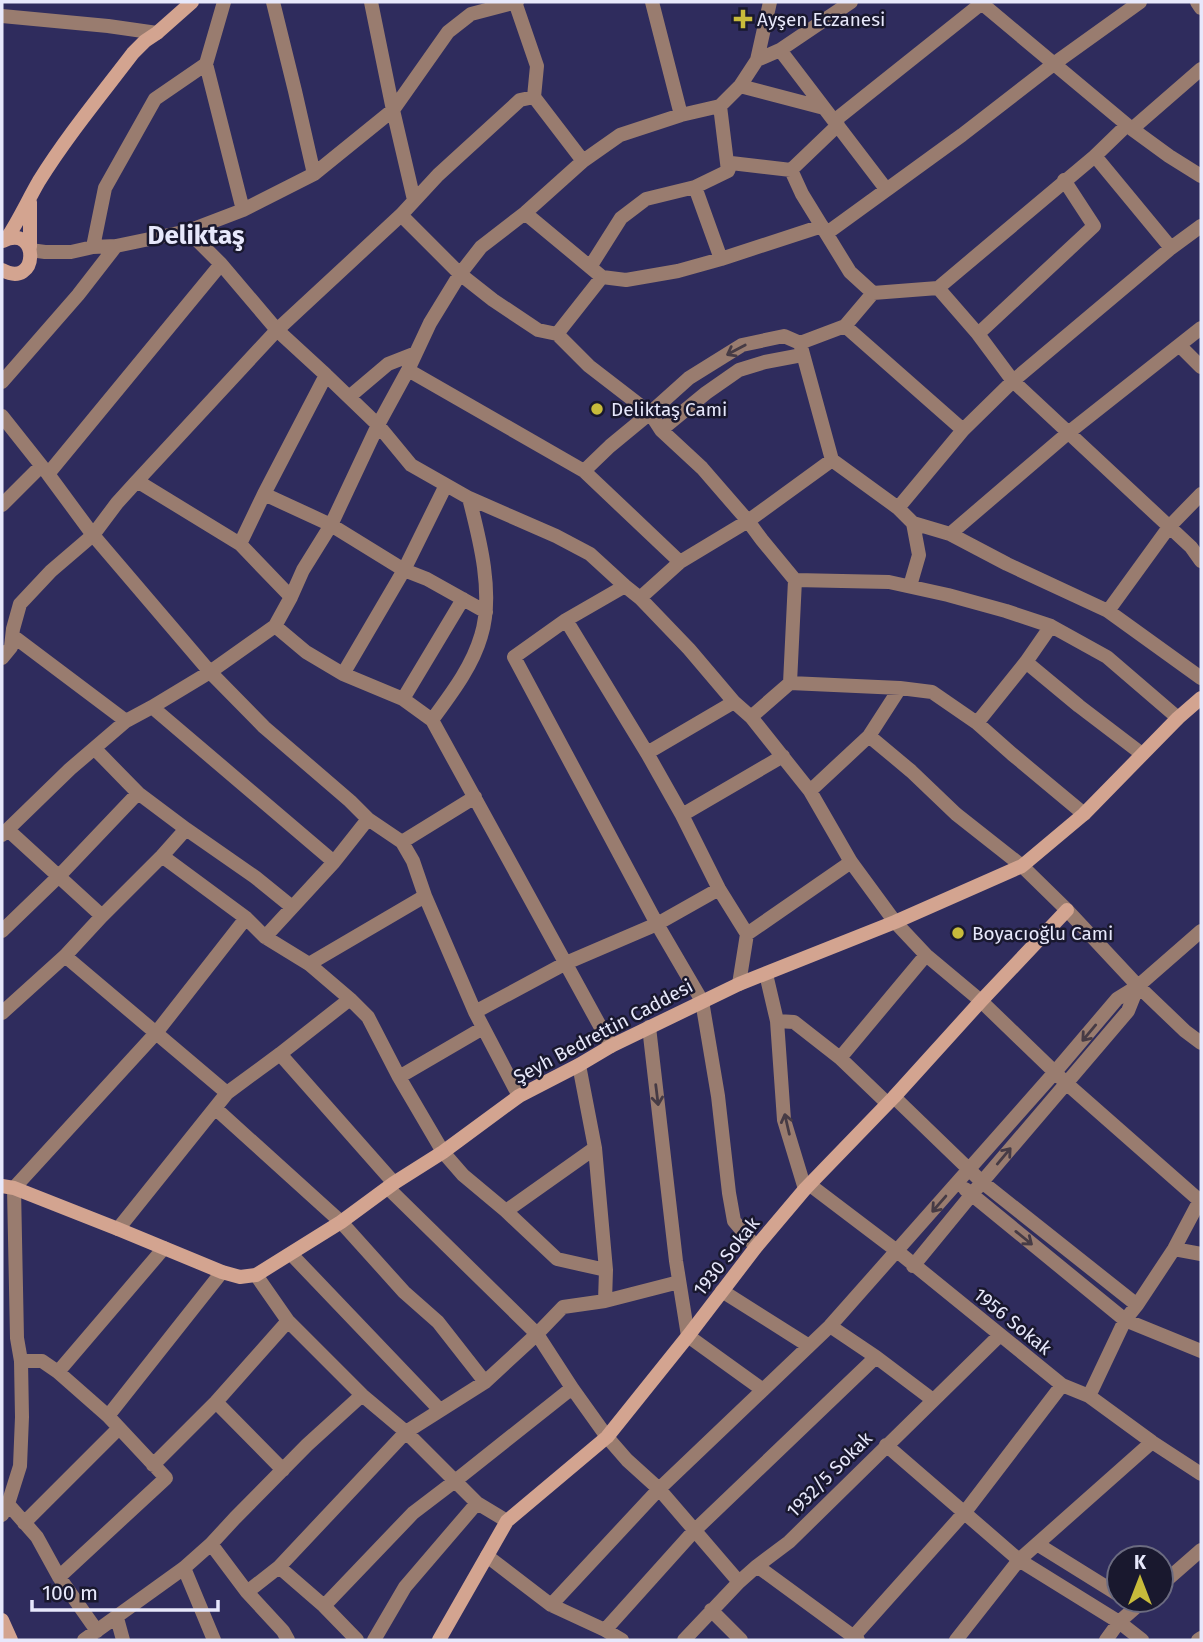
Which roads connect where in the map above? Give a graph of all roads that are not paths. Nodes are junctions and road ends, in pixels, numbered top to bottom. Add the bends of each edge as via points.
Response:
1 (9, 2) edge
2 (192, 2) edge
3 (224, 2) edge
4 (272, 2) edge
5 (371, 2) edge
6 (516, 2) edge
7 (652, 2) edge
8 (770, 2) edge
9 (851, 2) edge
10 (1140, 2) edge
11 (1197, 2) edge
12 (981, 3) edge
13 (1201, 8) edge
14 (2, 17) edge
15 (157, 33) junction
16 (780, 50) junction
17 (757, 60) junction
18 (1055, 63) junction
19 (206, 64) junction
20 (1201, 69) edge
21 (740, 86) junction
22 (534, 97) junction
23 (720, 106) junction
24 (824, 108) junction
25 (393, 110) junction
26 (681, 115) junction
27 (836, 123) junction
28 (1130, 127) junction
29 (1095, 156) junction
30 (583, 162) junction
31 (790, 170) junction
32 (728, 171) junction
33 (314, 174) junction
34 (1201, 176) edge
35 (1064, 180) junction
36 (695, 187) junction
37 (886, 189) junction
38 (30, 197) junction
39 (414, 200) junction
40 (243, 210) junction
41 (525, 213) junction
42 (401, 215) junction
43 (1201, 226) edge
44 (825, 230) junction
45 (188, 231) junction
46 (4, 240) edge
47 (116, 246) junction
48 (93, 247) junction
49 (1171, 248) junction
50 (30, 249) junction
51 (71, 252) junction
52 (721, 259) junction
53 (221, 264) junction
54 (590, 267) junction
55 (26, 268) junction
56 (2, 271) edge
57 (460, 274) junction
58 (602, 277) junction
59 (938, 288) junction
60 (873, 293) junction
61 (845, 326) junction
62 (1201, 328) edge
63 (277, 330) junction
64 (557, 334) junction
65 (978, 334) junction
66 (1180, 346) junction
67 (801, 349) junction
68 (416, 353) junction
69 (1201, 368) edge
70 (408, 370) junction
71 (326, 374) junction
72 (1013, 381) junction
73 (2, 382) edge
74 (349, 397) junction
75 (650, 413) junction
76 (2, 416) edge
77 (378, 425) junction
78 (661, 430) junction
79 (963, 430) junction
80 (1069, 433) junction
81 (832, 460) junction
82 (45, 470) junction
83 (584, 471) junction
84 (137, 481) junction
85 (446, 485) junction
86 (264, 494) junction
87 (1201, 494) edge
88 (469, 498) junction
89 (2, 505) edge
90 (898, 508) junction
91 (748, 520) junction
92 (914, 523) junction
93 (331, 525) junction
94 (1169, 527) junction
95 (950, 534) junction
96 (93, 535) junction
97 (240, 544) junction
98 (1201, 561) edge
99 (680, 562) junction
100 (404, 570) junction
101 (796, 580) junction
102 (625, 586) junction
103 (911, 586) junction
104 (291, 597) junction
105 (640, 598) junction
106 (463, 599) junction
107 (1108, 611) junction
108 (486, 612) junction
109 (566, 620) junction
110 (275, 626) junction
111 (1051, 626) junction
112 (7, 646) edge
113 (1027, 662) junction
114 (209, 672) junction
115 (343, 674) junction
116 (1201, 678) edge
117 (790, 683) junction
118 (900, 688) junction
119 (1201, 698) edge
120 (403, 699) junction
121 (734, 702) junction
122 (152, 707) junction
123 (751, 717) junction
124 (1178, 718) junction
125 (432, 720) junction
126 (125, 721) junction
127 (977, 723) junction
128 (869, 736) junction
129 (95, 749) junction
130 (647, 753) junction
131 (1142, 754) junction
132 (783, 756) junction
133 (810, 791) junction
134 (138, 793) junction
135 (475, 797) junction
136 (1084, 814) junction
137 (682, 815) junction
138 (368, 819) junction
139 (186, 829) junction
140 (5, 833) edge
141 (402, 842) junction
142 (162, 856) junction
143 (334, 862) junction
144 (851, 862) junction
145 (1022, 866) junction
146 (59, 876) junction
147 (719, 889) junction
148 (425, 896) junction
149 (292, 907) junction
150 (1067, 910) junction
151 (102, 916) junction
152 (246, 918) junction
153 (895, 922) junction
154 (657, 924) junction
155 (2, 931) edge
156 (1201, 931) edge
157 (747, 934) junction
158 (265, 937) junction
159 (926, 955) junction
160 (65, 956) junction
161 (566, 963) junction
162 (309, 964) junction
163 (766, 974) junction
164 (739, 984) junction
165 (1138, 986) junction
166 (350, 999) junction
167 (702, 1001) junction
168 (981, 1001) junction
169 (475, 1012) junction
170 (2, 1013) edge
171 (777, 1021) junction
172 (649, 1027) junction
173 (483, 1028) junction
174 (156, 1033) junction
175 (1201, 1043) edge
176 (611, 1046) junction
177 (280, 1054) junction
178 (840, 1058) junction
179 (579, 1065) junction
180 (399, 1077) junction
181 (1061, 1077) junction
182 (227, 1093) junction
183 (519, 1096) junction
184 (890, 1100) junction
185 (215, 1108) junction
186 (595, 1148) junction
187 (443, 1152) junction
188 (969, 1169) junction
189 (957, 1182) junction
190 (982, 1182) junction
191 (391, 1186) junction
192 (8, 1187) edge
193 (808, 1187) junction
194 (971, 1195) junction
195 (1200, 1199) edge
196 (506, 1211) junction
197 (341, 1222) junction
198 (118, 1229) junction
199 (756, 1247) junction
200 (164, 1248) junction
201 (1174, 1249) junction
202 (897, 1251) junction
203 (291, 1254) junction
204 (1201, 1254) edge
205 (913, 1266) junction
206 (606, 1270) junction
207 (222, 1272) junction
208 (256, 1275) junction
209 (680, 1282) junction
210 (722, 1291) junction
211 (606, 1301) junction
212 (1137, 1305) junction
213 (1125, 1320) junction
214 (288, 1321) junction
215 (830, 1326) junction
216 (537, 1334) junction
217 (1000, 1335) junction
218 (688, 1336) junction
219 (17, 1338) junction
220 (2, 1339) edge
221 (809, 1346) junction
222 (1201, 1351) edge
223 (876, 1357) junction
224 (21, 1361) junction
225 (58, 1372) junction
226 (485, 1382) junction
227 (1062, 1385) junction
228 (572, 1388) junction
229 (764, 1390) junction
230 (362, 1395) junction
231 (1088, 1396) junction
232 (933, 1400) junction
233 (216, 1402) junction
234 (440, 1410) junction
235 (108, 1416) junction
236 (119, 1429) junction
237 (406, 1432) junction
238 (607, 1437) junction
239 (1152, 1442) junction
240 (886, 1445) junction
241 (153, 1465) junction
242 (283, 1470) junction
243 (1201, 1474) edge
244 (455, 1481) junction
245 (659, 1489) junction
246 (477, 1503) junction
247 (5, 1510) edge
248 (965, 1512) junction
249 (507, 1521) junction
250 (24, 1523) junction
251 (694, 1531) junction
252 (211, 1544) junction
253 (1037, 1544) junction
254 (1201, 1550) edge
255 (487, 1556) junction
256 (1019, 1560) junction
257 (757, 1566) junction
258 (279, 1567) junction
259 (184, 1568) junction
260 (1175, 1573) edge
261 (59, 1577) junction
262 (739, 1582) junction
263 (1105, 1586) edge
264 (247, 1592) junction
265 (551, 1605) junction
266 (324, 1606) junction
267 (711, 1610) junction
268 (1126, 1614) edge
269 (117, 1618) junction
270 (2, 1620) edge
271 (1119, 1622) junction
272 (605, 1630) junction
273 (97, 1632) junction
274 (856, 1638) edge
275 (11, 1640) edge
276 (83, 1640) edge
277 (123, 1640) edge
278 (214, 1640) edge
279 (288, 1640) edge
280 (356, 1640) edge
281 (374, 1640) edge
282 (439, 1640) edge
283 (622, 1640) edge
284 (684, 1640) edge
285 (741, 1640) edge
286 (956, 1640) edge
287 (1106, 1640) edge
288 (1142, 1640) edge

1 - 14 street
2 - 15 street
3 - 19 street
4 - 33 street
5 - 25 street
6 - 22 street via 537,66
6 - 25 street via 471,14 448,32
7 - 26 street
8 - 17 street
9 - 16 street
10 - 18 street
11 - 13 street
12 - 18 street
12 - 27 street
14 - 15 street
15 - 38 street via 133,53 70,135
16 - 17 street
16 - 24 street
17 - 21 street
18 - 28 street
18 - 37 street
19 - 40 street
19 - 48 street via 155,99 105,188
20 - 28 street
21 - 23 street
21 - 24 street
22 - 30 street
22 - 39 street via 520,100
23 - 26 street
23 - 32 street
24 - 27 street
25 - 33 street
25 - 39 street
26 - 30 street via 620,135
27 - 31 street
27 - 37 street
28 - 29 street
28 - 34 street
29 - 35 street
29 - 49 street
30 - 41 street
31 - 32 street via 732,163
31 - 44 street
32 - 36 street
33 - 40 street
35 - 59 street
35 - 65 street via 1094,226
36 - 52 street
36 - 54 street via 646,199 621,218
37 - 44 street
38 - 46 street
38 - 50 street
39 - 42 street
40 - 45 street
41 - 54 street
41 - 57 street via 481,247
42 - 57 street
42 - 63 street
43 - 49 street
44 - 52 street
44 - 60 street via 850,272
45 - 47 street
45 - 53 street
46 - 50 street via 23,240
47 - 48 street
47 - 73 street
48 - 51 street
49 - 72 street
50 - 51 street
50 - 55 street
51 - 55 street
52 - 58 street via 626,280
53 - 63 street
53 - 82 street
54 - 58 street
55 - 56 street via 15,274
57 - 64 street via 538,330
57 - 68 street
58 - 64 street
59 - 60 street
59 - 65 street
60 - 61 street
61 - 67 street
61 - 79 street
62 - 66 street
63 - 71 street
63 - 84 street
64 - 75 street via 589,366
65 - 72 street
66 - 69 street
66 - 80 street
67 -> 75 street via 784,335 742,345 689,378
67 - 78 street via 739,370
67 - 81 street
68 - 70 street
68 - 74 street via 388,364
70 - 77 street
70 - 83 street
71 - 74 street
71 - 86 street
72 - 79 street
72 - 80 street
74 - 77 street
75 - 78 street
75 - 83 street
76 - 82 street
77 - 85 street via 411,465
77 - 93 street
78 - 91 street
79 - 90 street
80 - 94 street
80 - 95 street
81 - 90 street
81 - 91 street
82 - 89 street
82 - 96 street
83 - 99 street
84 - 96 street
84 - 97 street
85 - 88 street
85 - 100 street
86 - 93 street
86 - 97 street
87 - 94 street
88 - 102 street via 590,554
88 - 108 street via 480,539
90 - 92 street
91 - 99 street
91 - 101 street
92 - 95 street
92 - 103 street via 919,555
93 - 100 street
93 - 104 street
94 - 98 street
94 - 107 street
95 - 107 street
96 - 112 street via 20,604
96 - 114 street
97 - 104 street
99 - 105 street
100 - 106 street
100 - 115 street
101 - 103 street
101 - 117 street
102 - 105 street
102 - 109 street
103 - 111 street
104 - 110 street
105 - 121 street
106 - 108 street
106 - 120 street
107 - 116 street
108 - 125 street via 481,637 463,676
109 - 130 street
109 - 154 street via 514,657
110 - 114 street
110 - 115 street
111 - 113 street
111 - 124 street via 1107,657
112 - 126 street
113 - 127 street
113 - 131 street
114 - 122 street
114 - 138 street
115 - 120 street
117 - 118 street
117 - 123 street
118 - 127 street via 932,692
118 - 128 street
119 - 124 street, Şeyh Bedrettin Caddesi
120 - 125 street
121 - 123 street
121 - 130 street
122 - 126 street
122 - 143 street
123 - 132 street
124 - 131 street, Şeyh Bedrettin Caddesi
125 - 135 street
126 - 129 street
127 - 136 street
128 - 133 street
128 - 145 street
129 - 134 street
129 - 140 street
130 - 137 street
131 - 136 street, Şeyh Bedrettin Caddesi
132 - 133 street
132 - 137 street
133 - 144 street
134 - 139 street
134 - 146 street
135 - 141 street
135 - 161 street
136 - 145 street, Şeyh Bedrettin Caddesi
137 - 147 street
138 - 141 street
138 - 143 street
139 - 142 street
139 - 149 street
140 - 146 street
141 - 148 street
142 - 151 street
142 - 152 street
143 - 149 street
144 - 153 street
144 - 157 street
145 - 150 street
145 - 153 street, Şeyh Bedrettin Caddesi
146 - 151 street
146 - 155 street
147 - 154 street
147 - 157 street
148 - 162 street
148 - 169 street
149 - 158 street
150 - 165 street
150 - 168 street, 1930 Sokak
151 - 160 street
152 - 158 street
152 - 174 street
153 - 159 street
153 - 163 street, Şeyh Bedrettin Caddesi
154 - 161 street
154 - 167 street
156 - 165 street
157 - 164 street
158 - 162 street
159 - 168 street
159 - 178 street
160 - 170 street
160 - 174 street
161 - 169 street
161 - 176 street
162 - 166 street
163 - 164 street, Şeyh Bedrettin Caddesi
163 - 171 street
164 - 167 street, Şeyh Bedrettin Caddesi
165 - 175 street
165 - 181 street via 1128,1011
166 - 177 street
166 - 180 street via 368,1017
167 - 172 street, Şeyh Bedrettin Caddesi
167 - 199 street via 734,1221
168 - 181 street
168 - 184 street, 1930 Sokak
169 - 173 street
171 - 178 street via 794,1023
193 -> 171 street via 785,1120
172 - 176 street, Şeyh Bedrettin Caddesi
172 -> 209 street
173 - 180 street
173 - 183 street
174 - 182 street
174 - 192 street
176 - 179 street, Şeyh Bedrettin Caddesi
177 - 182 street
177 - 191 street
178 - 184 street
179 - 183 street, Şeyh Bedrettin Caddesi
179 - 186 street
180 - 187 street
181 - 188 street
190 -> 181 street
181 - 195 street
182 - 185 street
183 - 187 street, Şeyh Bedrettin Caddesi
184 - 188 street
184 - 193 street, 1930 Sokak
185 - 197 street
185 - 198 street
186 - 196 street
186 - 206 street
187 - 191 street, Şeyh Bedrettin Caddesi
187 - 196 street
188 - 189 street
188 - 190 street
189 - 194 street
189 -> 202 street
190 - 194 street
190 - 212 street
191 - 197 street, Şeyh Bedrettin Caddesi
191 - 216 street
192 - 198 street
192 - 219 street
193 - 199 street, 1930 Sokak
193 - 202 street, 1956 Sokak
194 - 205 street
194 -> 213 street
195 - 201 street
196 - 206 street via 556,1259
197 - 203 street, Şeyh Bedrettin Caddesi
197 - 226 street via 404,1292 438,1322
198 - 200 street
199 - 210 street, 1930 Sokak
200 - 207 street
200 - 225 street
201 - 204 street
201 - 212 street
202 - 205 street, 1956 Sokak
202 - 215 street
203 - 208 street, Şeyh Bedrettin Caddesi
203 - 234 street
205 - 217 street, 1956 Sokak
206 - 211 street
207 - 208 street
207 - 235 street
208 - 214 street
209 - 211 street
209 - 218 street
210 - 218 street, 1930 Sokak
210 - 221 street
211 - 216 street via 563,1307
212 - 213 street
213 - 222 street
213 - 231 street
214 - 230 street
214 - 233 street
215 - 221 street
215 - 223 street
216 - 226 street
216 - 228 street
217 - 227 street, 1956 Sokak
217 - 232 street, 1932/5 Sokak
218 - 229 street
218 - 238 street, 1930 Sokak
219 - 220 street
219 - 224 street
221 - 229 street
223 - 232 street
223 - 251 street
224 - 225 street via 41,1361
224 - 247 street via 20,1466
225 - 235 street
226 - 234 street
227 - 231 street, 1956 Sokak
227 - 248 street
228 - 238 street
228 - 244 street
229 - 245 street
230 - 237 street
230 - 242 street
231 - 239 street, 1956 Sokak
232 - 240 street, 1932/5 Sokak
233 - 241 street
233 - 242 street
234 - 237 street
235 - 236 street
236 - 241 street
236 - 250 street
237 - 244 street
237 - 258 street
238 - 245 street
238 - 249 street, 1930 Sokak
239 - 243 street, 1956 Sokak
239 - 253 street
240 - 248 street
240 - 257 street, 1932/5 Sokak via 789,1542
241 - 261 street via 166,1478
242 - 252 street
244 - 246 street
244 - 266 street via 413,1513
245 - 251 street
245 - 265 street
246 - 249 street
246 - 281 street via 405,1587
247 - 250 street
248 - 256 street
248 - 274 street
249 - 255 street, 1930 Sokak
250 - 261 street
251 - 262 street
251 - 272 street
252 - 259 street
252 - 264 street
253 - 256 street
253 - 263 street
254 - 260 street
255 - 265 street
255 - 282 street, 1930 Sokak
256 - 271 street
256 - 286 street
257 - 262 street, 1932/5 Sokak
257 - 274 street
258 - 264 street
258 - 266 street
259 - 269 street
259 - 278 street
261 - 273 street
262 - 267 street, 1932/5 Sokak
264 - 279 street
265 - 272 street
266 - 280 street
267 - 284 street, 1932/5 Sokak
267 - 285 street
268 - 271 street
269 - 273 street
269 - 277 street
270 - 275 street
271 - 287 street
271 - 288 street
272 - 283 street
273 - 276 street

